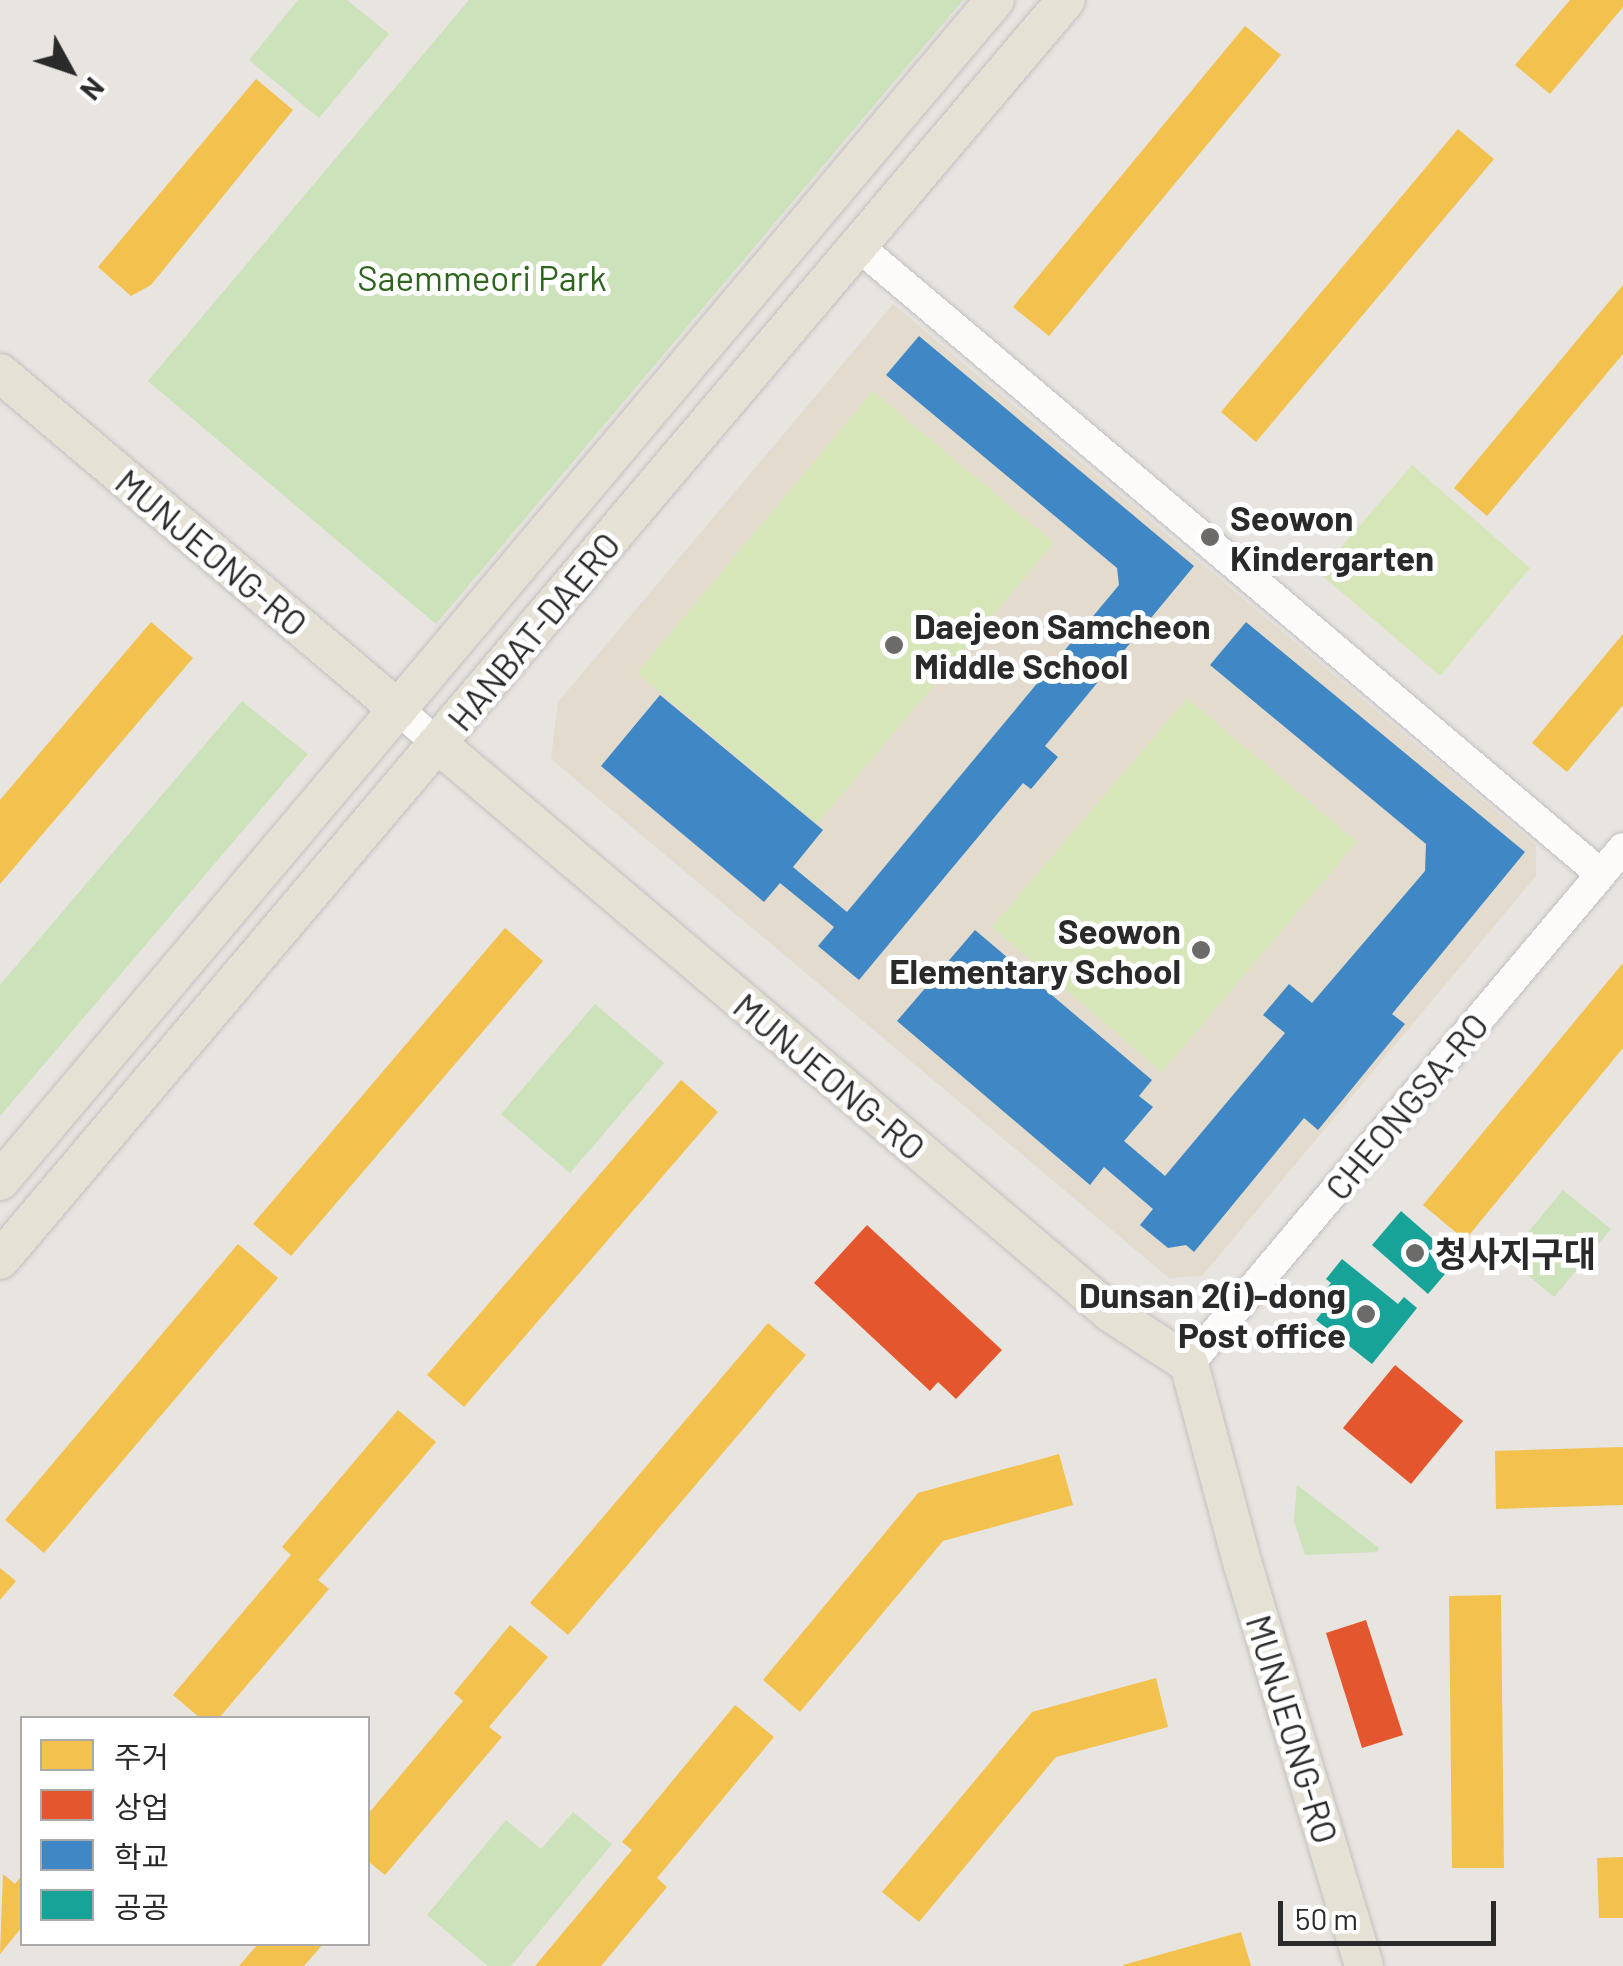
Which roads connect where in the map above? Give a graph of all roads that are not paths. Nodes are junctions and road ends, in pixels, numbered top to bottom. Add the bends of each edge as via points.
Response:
1 (995, 0) edge
2 (1066, 0) edge
3 (858, 246) junction
4 (0, 373) edge
5 (398, 710) junction
6 (438, 744) junction
7 (1623, 848) edge
8 (1601, 874) junction
9 (0, 1181) edge
10 (0, 1260) edge
11 (1189, 1364) junction
12 (1364, 1966) edge

1 - 5 main road, HANBAT-DAERO
2 - 3 main road, HANBAT-DAERO
3 - 6 main road, HANBAT-DAERO
3 - 8 street
4 - 5 main road, MUNJEONG-RO
5 - 6 street, MUNJEONG-RO
5 - 9 main road, HANBAT-DAERO
6 - 10 main road, HANBAT-DAERO
6 - 11 main road, MUNJEONG-RO via 1111,1314
7 - 8 street, CHEONGSA-RO
8 - 11 street, CHEONGSA-RO
11 - 12 main road, MUNJEONG-RO

